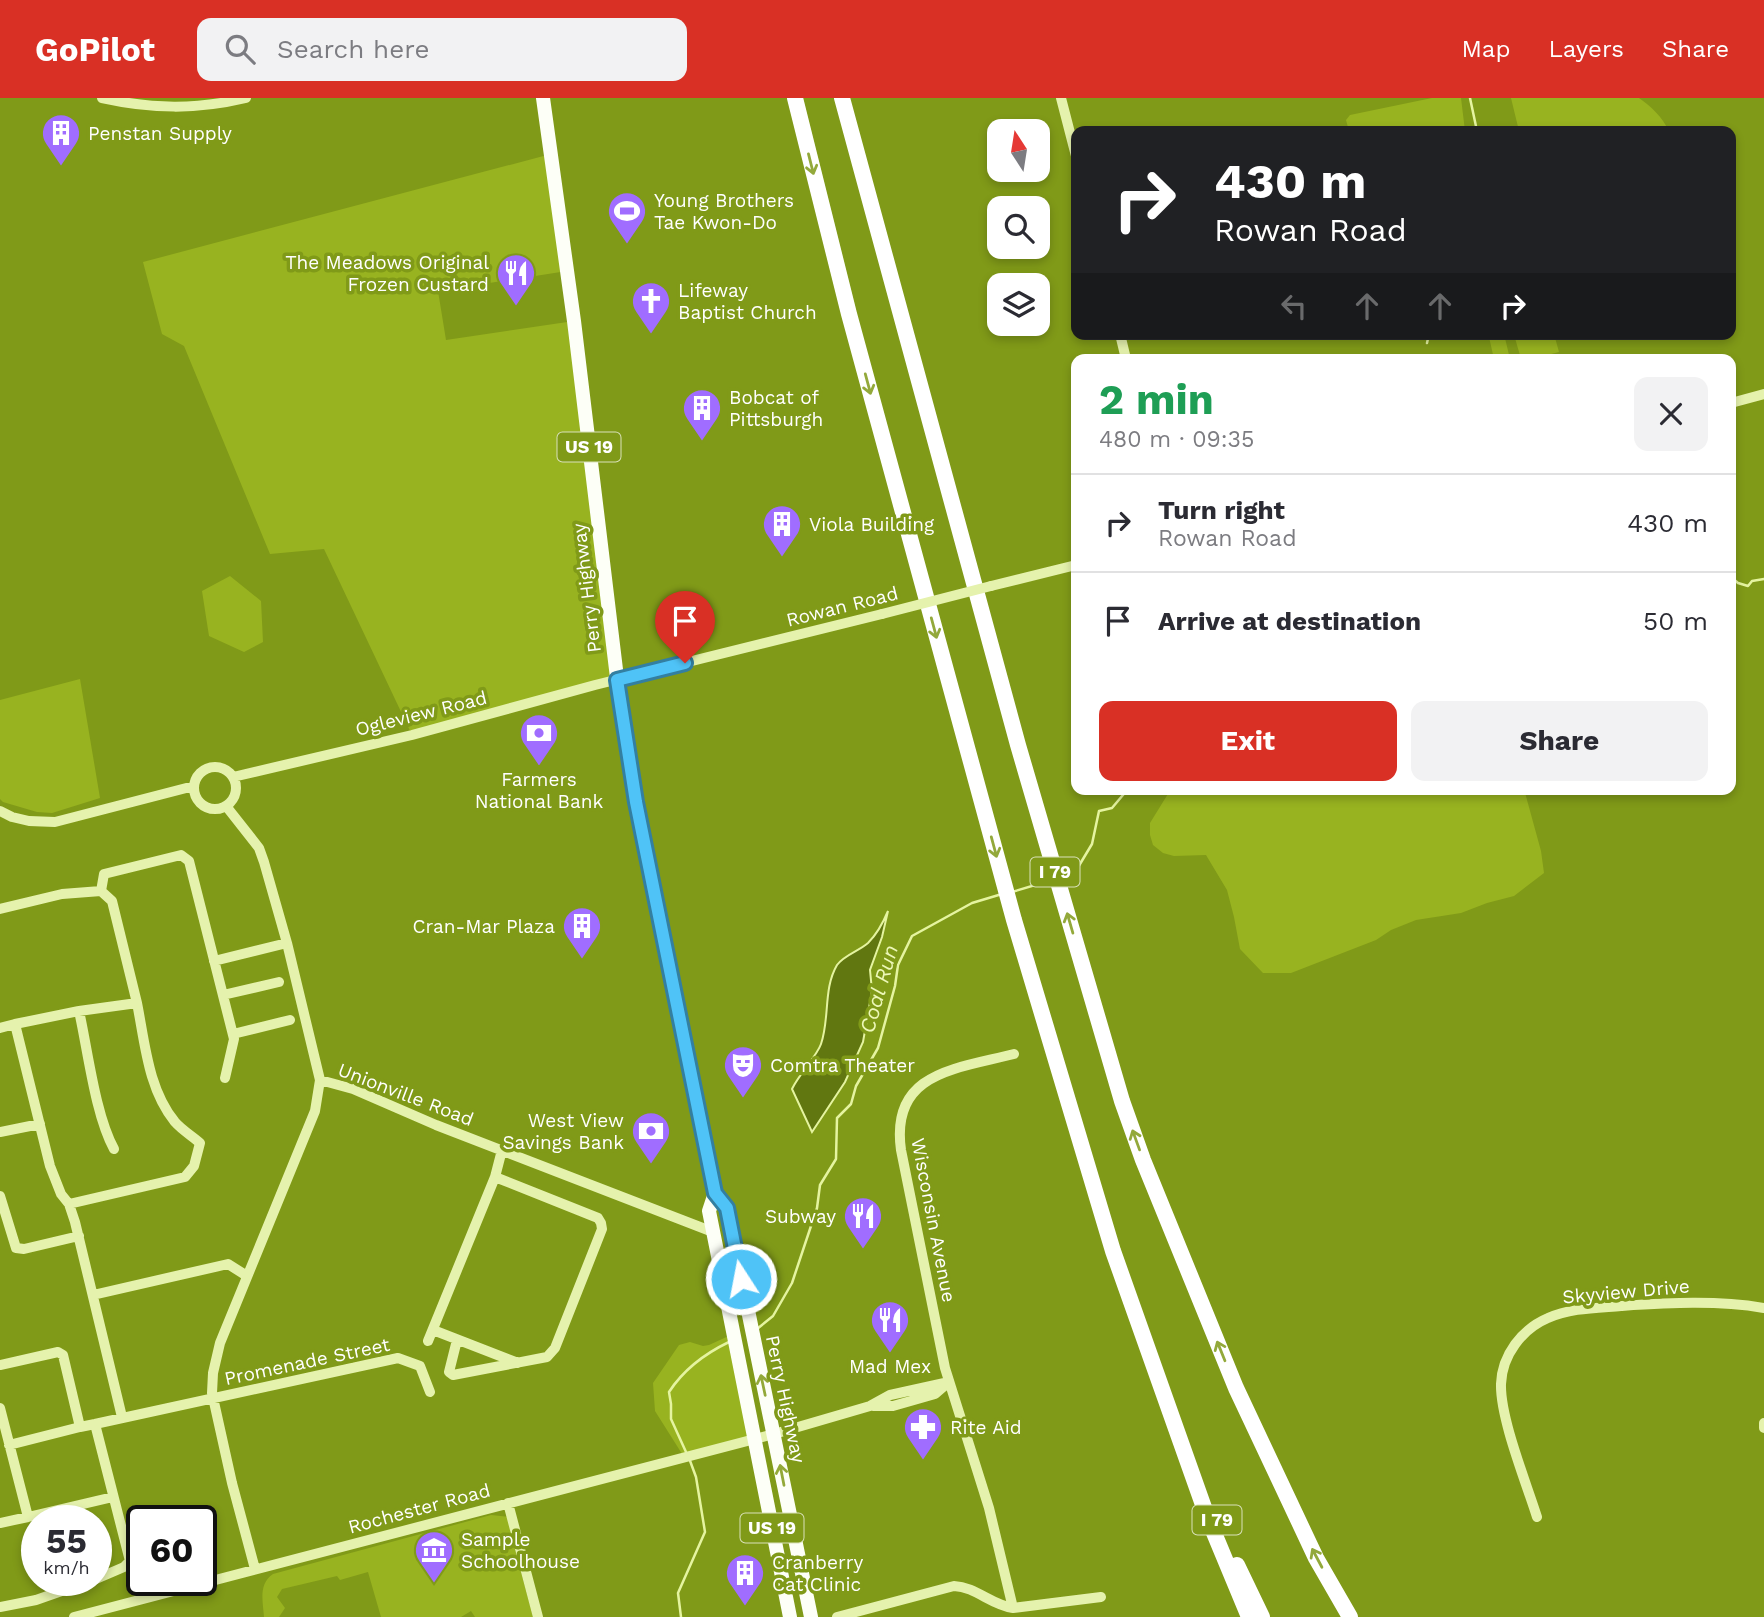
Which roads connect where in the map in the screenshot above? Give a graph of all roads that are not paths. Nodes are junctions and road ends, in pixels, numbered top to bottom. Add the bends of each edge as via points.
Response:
1 (102, 98) edge
2 (246, 98) edge
3 (542, 98) edge
4 (795, 98) edge
5 (843, 98) edge
6 (1061, 98) edge
7 (118, 100) edge
8 (1071, 137) edge
9 (1764, 394) edge
10 (1736, 402) edge
11 (1071, 566) edge
12 (617, 680) junction
13 (233, 777) junction
14 (194, 786) junction
15 (226, 806) junction
16 (0, 811) edge
17 (101, 891) junction
18 (0, 909) edge
19 (287, 943) junction
20 (214, 961) junction
21 (279, 982) dead end
22 (223, 995) junction
23 (137, 1003) junction
24 (79, 1010) junction
25 (290, 1020) dead end
26 (15, 1024) junction
27 (0, 1028) edge
28 (233, 1034) junction
29 (1014, 1054) dead end
30 (225, 1078) dead end
31 (320, 1080) junction
32 (40, 1125) junction
33 (0, 1132) edge
34 (114, 1149) dead end
35 (502, 1150) junction
36 (495, 1177) junction
37 (715, 1193) junction
38 (0, 1196) edge
39 (69, 1204) junction
40 (713, 1232) junction
41 (79, 1236) junction
42 (247, 1276) junction
43 (93, 1296) junction
44 (1764, 1308) edge
45 (433, 1330) junction
46 (457, 1339) junction
47 (428, 1341) dead end
48 (519, 1363) junction
49 (0, 1365) edge
50 (950, 1382) junction
51 (430, 1392) dead end
52 (213, 1398) junction
53 (0, 1408) edge
54 (122, 1417) junction
55 (1172, 1423) junction
56 (95, 1424) junction
57 (80, 1427) junction
58 (774, 1434) junction
59 (754, 1439) junction
60 (9, 1445) junction
61 (113, 1497) junction
62 (508, 1503) junction
63 (25, 1505) edge
64 (79, 1505) edge
65 (1537, 1517) dead end
66 (21, 1518) edge
67 (0, 1523) edge
68 (255, 1569) junction
69 (112, 1572) edge
70 (48, 1596) edge
71 (1101, 1597) dead end
72 (0, 1607) edge
73 (1013, 1608) junction
74 (74, 1617) edge
75 (538, 1617) edge
76 (790, 1617) edge
77 (811, 1617) edge
78 (837, 1617) edge
79 (1249, 1617) edge
80 (1262, 1617) edge
81 (1350, 1617) edge

1 - 7 street
2 - 7 street via 182,108 153,108
3 - 12 main road, Perry Highway / US 19
4 -> 55 highway, I 79 via 1014,920 1113,1251
81 -> 5 highway, I 79 via 1316,1558 1236,1388 1122,1101 1018,744
6 - 8 street
9 - 10 street
11 - 12 street, Rowan Road, bridge
12 - 13 street, Ogleview Road
12 - 37 main road, Perry Highway / US 19 via 636,802
13 - 14 street via 221,768 208,768
13 - 15 street via 235,796
14 - 15 street via 196,797 206,807
14 - 16 street via 55,822 29,821
15 - 19 street, Unionville Road via 259,848
17 - 18 street via 62,894
17 - 20 street via 104,874 181,855 189,861
17 - 23 street via 112,901
19 - 20 street
19 - 31 street, Unionville Road
20 - 22 street
21 - 22 street
22 - 28 street
23 - 24 street
23 - 39 street via 150,1071 161,1100 176,1123 201,1143 194,1166 185,1177
24 - 26 street
24 - 34 street via 101,1112
25 - 28 street
26 - 27 street
26 - 32 street
28 - 30 street
29 - 50 street, Wisconsin Avenue via 938,1076 909,1097 901,1116 901,1150
31 - 35 street, Unionville Road
31 - 42 street via 314,1111
32 - 33 street
32 - 39 street via 50,1166
35 - 36 street
35 - 40 street, Unionville Road
36 - 45 street
36 - 48 street via 601,1223 555,1348 547,1357
37 - 40 main road, Perry Highway / US 19 via 709,1211
58 -> 37 main road, Perry Highway / US 19 via 727,1208
38 - 41 street via 16,1248
39 - 41 street
40 - 59 main road, Perry Highway / US 19
41 - 43 street
42 - 43 street via 228,1264
42 - 52 street via 220,1343
43 - 54 street
44 - 65 street, Skyview Drive via 1686,1301 1593,1308 1545,1318 1524,1333 1510,1350 1501,1385 1508,1424
45 - 46 street
45 - 47 street
46 - 48 street
46 - 48 street via 449,1372 453,1375
49 - 57 street via 58,1352 63,1355
50 - 58 street via 935,1394 893,1406 870,1406
50 - 73 street, Wisconsin Avenue via 989,1508
51 - 52 street, Promenade Street via 421,1366 398,1358
52 - 54 street
52 - 68 street
53 - 60 street
54 - 56 street
55 - 79 highway
55 - 80 highway, I 79
56 - 57 street
56 - 61 street
57 - 60 street
58 - 59 street, Rochester Road
77 -> 58 main road, Perry Highway / US 19
59 - 62 street, Rochester Road
59 - 76 main road, Perry Highway / US 19
60 - 63 street
61 - 64 street
61 - 69 street via 130,1561
62 - 68 street, Rochester Road
62 - 75 street
66 - 67 street
68 - 74 street, Rochester Road
70 - 72 street
71 - 73 street
73 - 78 street via 954,1586

